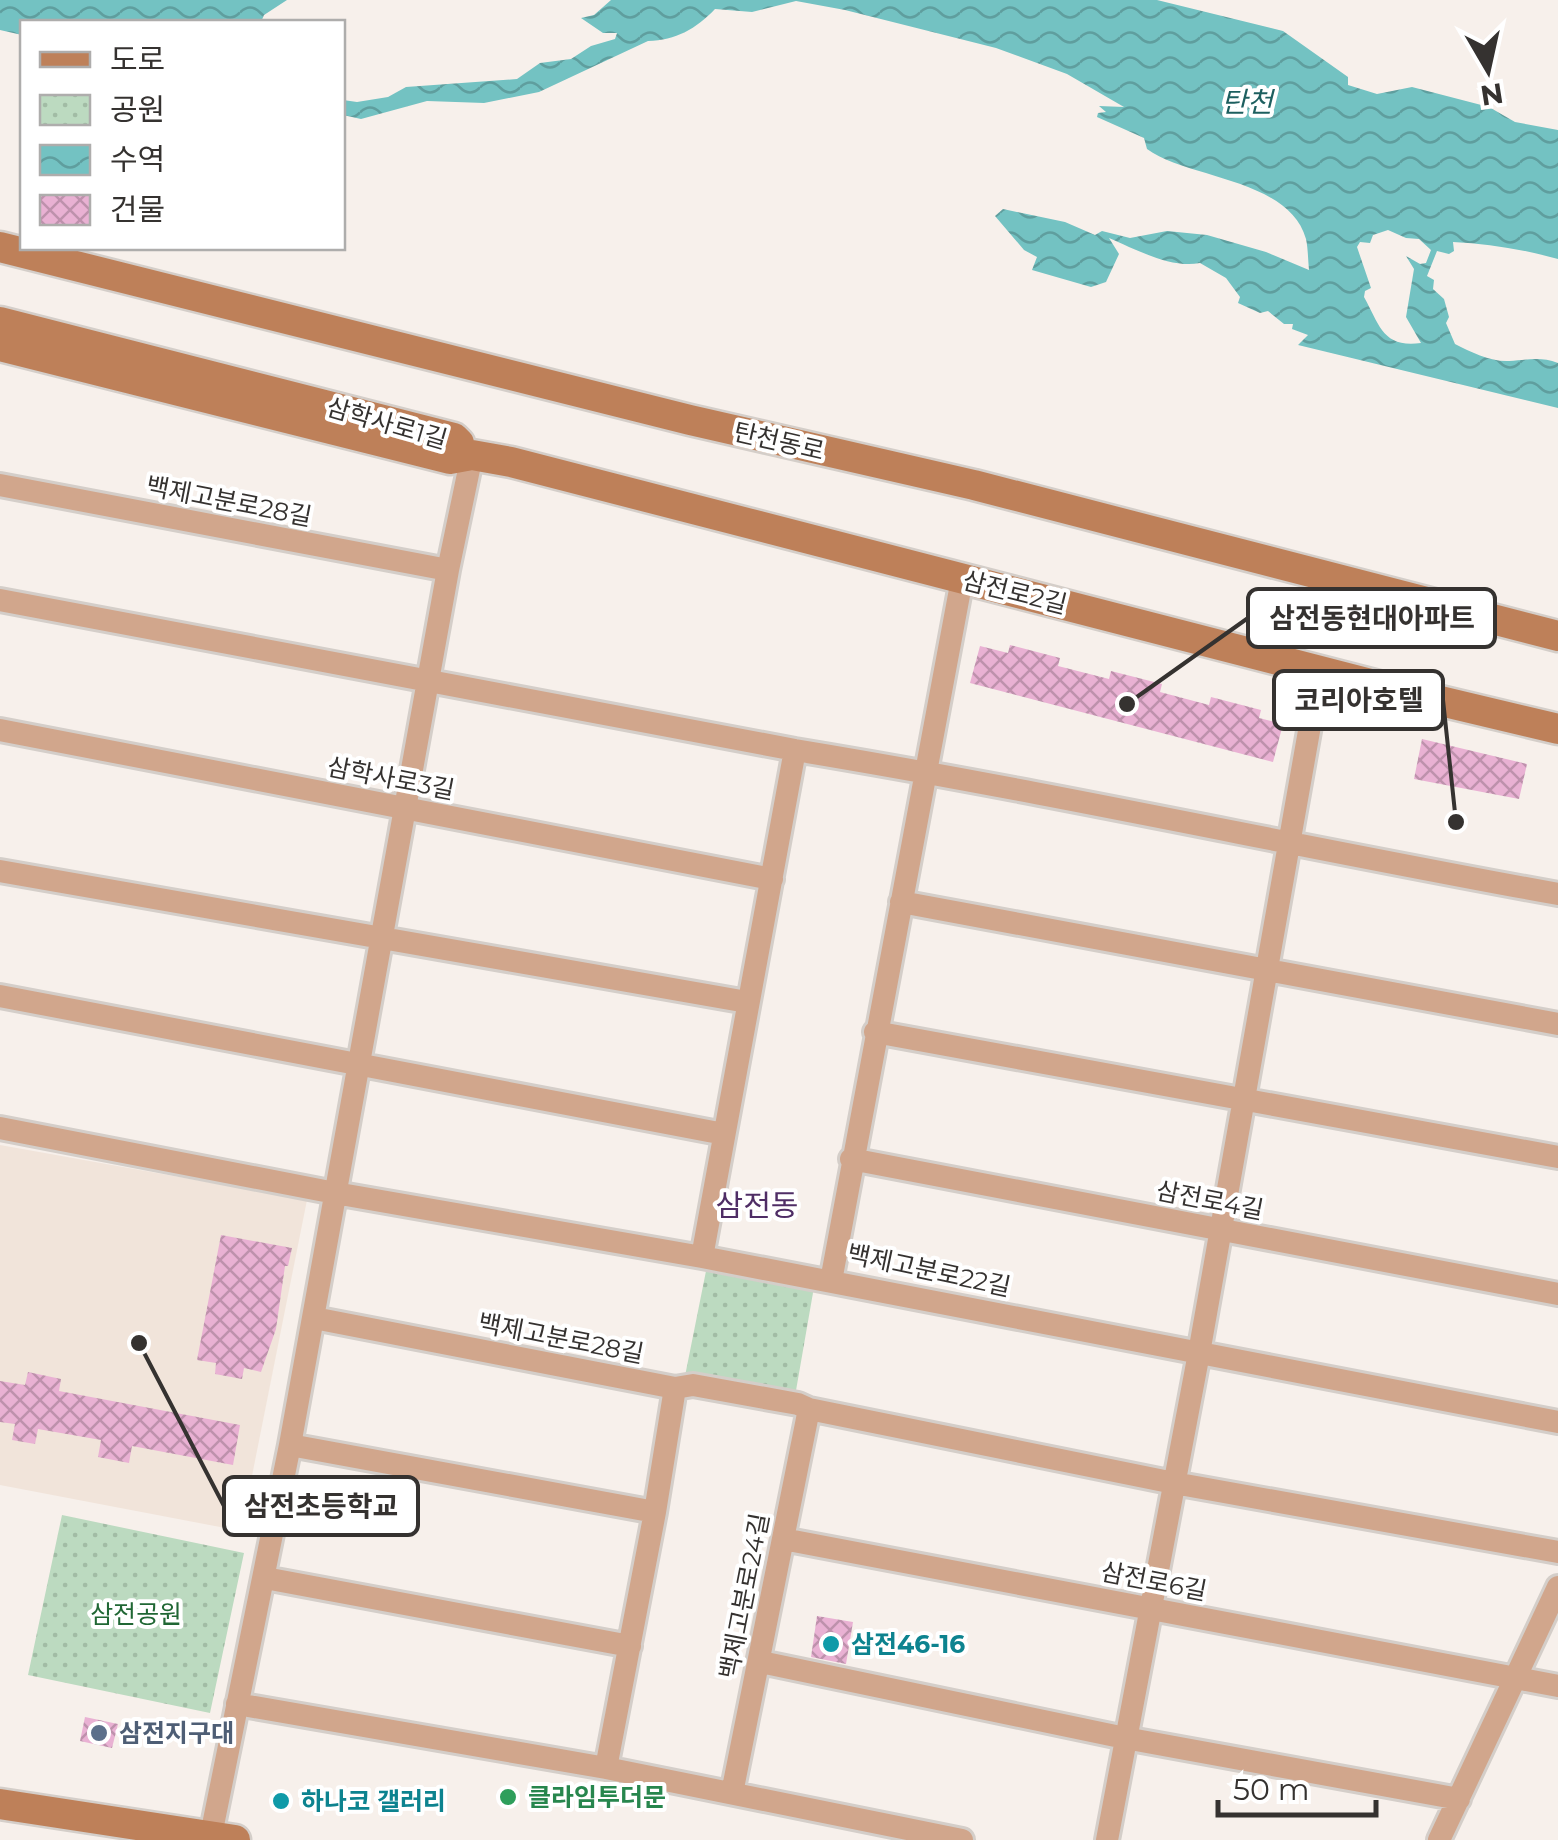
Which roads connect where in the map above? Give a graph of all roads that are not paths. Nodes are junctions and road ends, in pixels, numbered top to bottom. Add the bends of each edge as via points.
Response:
1 (0, 247) edge
2 (0, 322) edge
3 (0, 346) edge
4 (472, 455) junction
5 (0, 484) edge
6 (448, 570) junction
7 (962, 579) junction
8 (0, 600) edge
9 (1558, 636) edge
10 (1320, 669) junction
11 (428, 681) junction
12 (1558, 729) edge
13 (0, 730) edge
14 (795, 750) junction
15 (928, 772) junction
16 (406, 809) junction
17 (1288, 845) junction
18 (0, 871) edge
19 (772, 880) junction
20 (1558, 894) edge
21 (901, 902) junction
22 (382, 937) junction
23 (1265, 971) junction
24 (0, 996) edge
25 (747, 1002) junction
26 (1558, 1024) edge
27 (875, 1032) junction
28 (357, 1065) junction
29 (1243, 1101) junction
30 (0, 1128) edge
31 (724, 1134) junction
32 (1558, 1157) edge
33 (852, 1159) junction
34 (336, 1194) junction
35 (1220, 1230) junction
36 (702, 1257) junction
37 (831, 1281) junction
38 (1558, 1294) edge
39 (314, 1318) junction
40 (1198, 1352) junction
41 (675, 1388) junction
42 (809, 1410) junction
43 (1558, 1422) edge
44 (290, 1445) junction
45 (1174, 1484) junction
46 (655, 1512) junction
47 (783, 1539) junction
48 (1558, 1552) edge
49 (265, 1578) junction
50 (1558, 1587) edge
51 (1150, 1608) junction
52 (630, 1646) junction
53 (761, 1662) junction
54 (1514, 1677) junction
55 (1558, 1686) edge
56 (237, 1704) junction
57 (1125, 1738) junction
58 (606, 1768) junction
59 (732, 1793) junction
60 (1460, 1800) junction
61 (0, 1804) edge
62 (219, 1838) edge
63 (962, 1840) edge
64 (1107, 1840) edge
65 (1439, 1840) edge

1 - 9 street, 탄천동로 via 974,485
2 - 4 street, 삼학사로1길 via 454,438
3 - 4 street, 삼학사로1길 via 450,459
4 - 6 street
4 - 7 street, 삼전로2길
5 - 6 street, 백제고분로28길
6 - 11 street
7 - 10 street, 삼전로2길
7 - 15 street, 백제고분로22길
8 - 11 street
10 - 12 street, 삼전로2길
10 - 17 street
11 - 14 street
11 - 16 street
13 - 16 street, 삼학사로3길
14 - 15 street
14 - 19 street
15 - 17 street
15 - 21 street, 백제고분로22길
16 - 19 street, 삼학사로3길
16 - 22 street
17 - 20 street
17 - 23 street
18 - 22 street
19 - 25 street
21 - 23 street
21 - 27 street, 백제고분로22길
22 - 25 street
22 - 28 street
23 - 26 street
23 - 29 street
24 - 28 street
25 - 31 street
27 - 29 street
27 - 33 street, 백제고분로22길
28 - 31 street
28 - 34 street
29 - 32 street
29 - 35 street
30 - 34 street
31 - 36 street
33 - 35 street, 삼전로4길
33 - 37 street, 백제고분로22길
34 - 36 street
34 - 39 street
35 - 38 street, 삼전로4길
35 - 40 street
36 - 37 street
37 - 40 street, 백제고분로22길
39 - 41 street, 백제고분로28길
39 - 44 street
40 - 43 street, 백제고분로22길
40 - 45 street
41 - 42 street via 693,1385
41 - 46 street
42 - 45 street
42 - 47 street, 백제고분로24길
44 - 46 street
44 - 49 street
45 - 48 street
45 - 51 street
46 - 52 street
47 - 51 street, 삼전로6길
47 - 53 street, 백제고분로24길
49 - 52 street
49 - 56 street
50 - 54 street
51 - 54 street, 삼전로6길
51 - 57 street
52 - 58 street
53 - 57 street
53 - 59 street, 백제고분로24길
54 - 55 street, 삼전로6길
54 - 60 street
56 - 58 street
56 - 62 street
57 - 60 street
57 - 64 street
58 - 59 street
59 - 63 street
60 - 65 street
61 - 62 street

